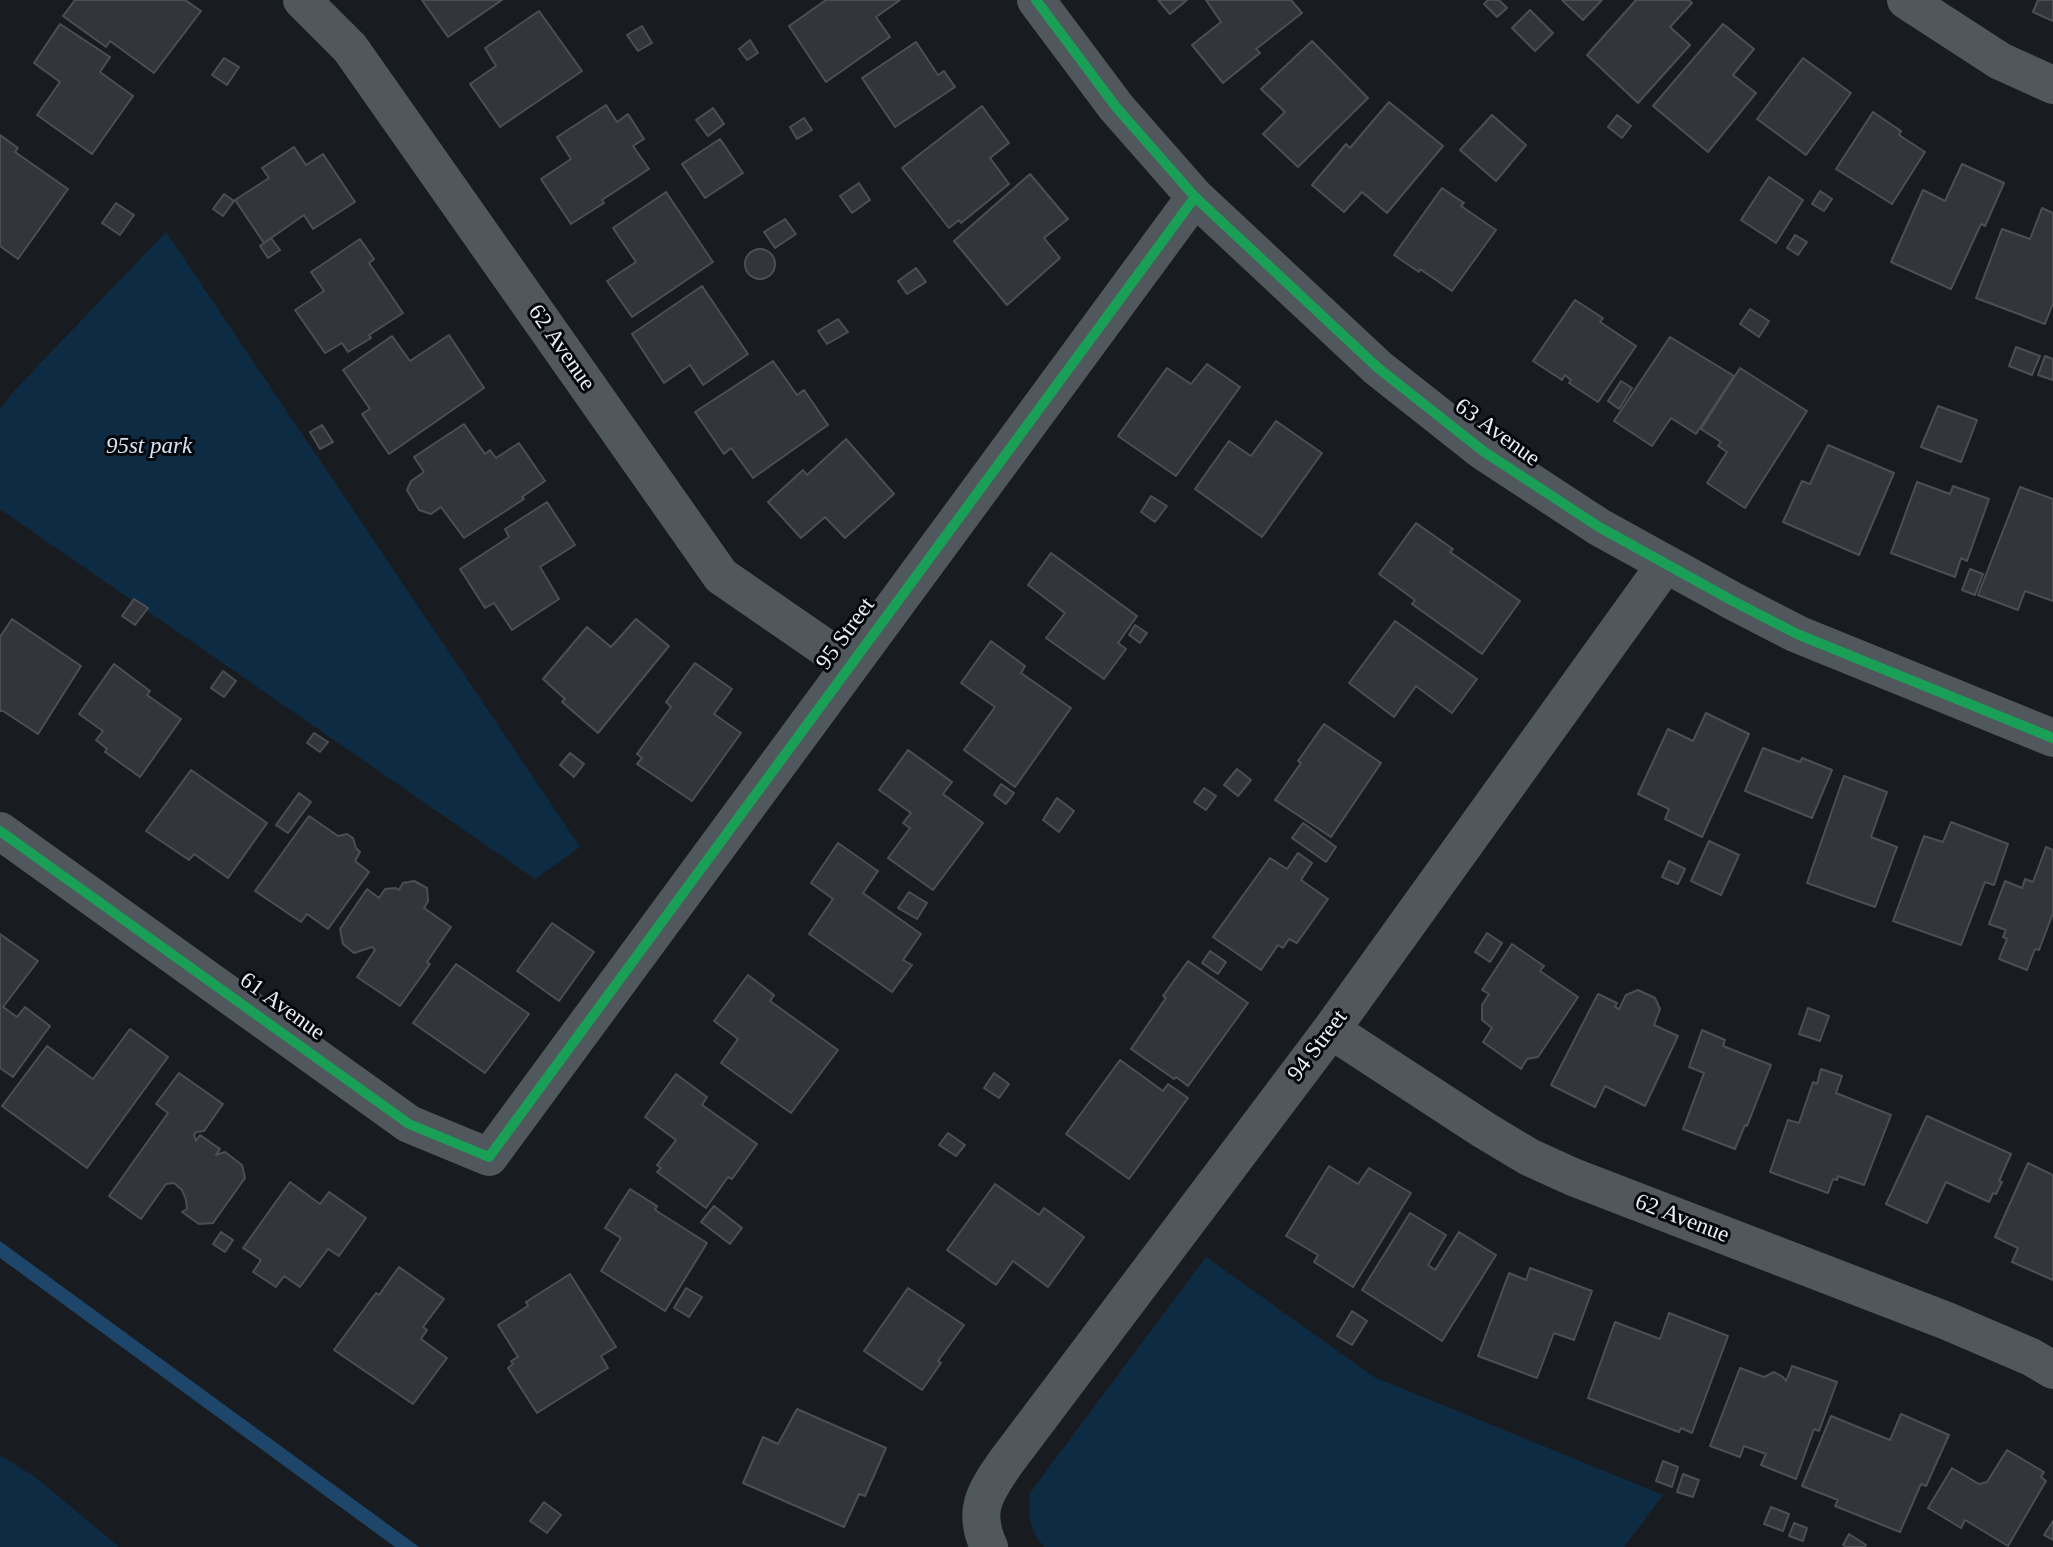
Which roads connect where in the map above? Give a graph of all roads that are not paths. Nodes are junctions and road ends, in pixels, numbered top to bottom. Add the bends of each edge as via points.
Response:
1 (302, 0) edge
2 (1036, 0) edge
3 (1906, 0) edge
4 (2053, 85) edge
5 (1195, 197) junction
6 (1665, 565) junction
7 (850, 664) junction
8 (2053, 738) edge
9 (0, 831) edge
10 (1331, 1030) junction
11 (532, 1098) joint
12 (2053, 1370) edge
13 (984, 1538) edge

1 - 7 street, 62 Avenue via 350,48 721,576
2 - 5 street, 63 Avenue via 1116,107
3 - 4 street via 2000,61
5 - 6 street, 63 Avenue via 1429,410 1534,485
5 - 7 street, 95 Street
6 - 8 street, 63 Avenue via 1797,634
6 - 10 street, 94 Street
7 - 11 street, 95 Street
9 - 11 street, 61 Avenue via 409,1124 489,1157
10 - 12 street, 62 Avenue via 1529,1157 1947,1321
10 - 13 street, 94 Street via 1006,1462 981,1509

